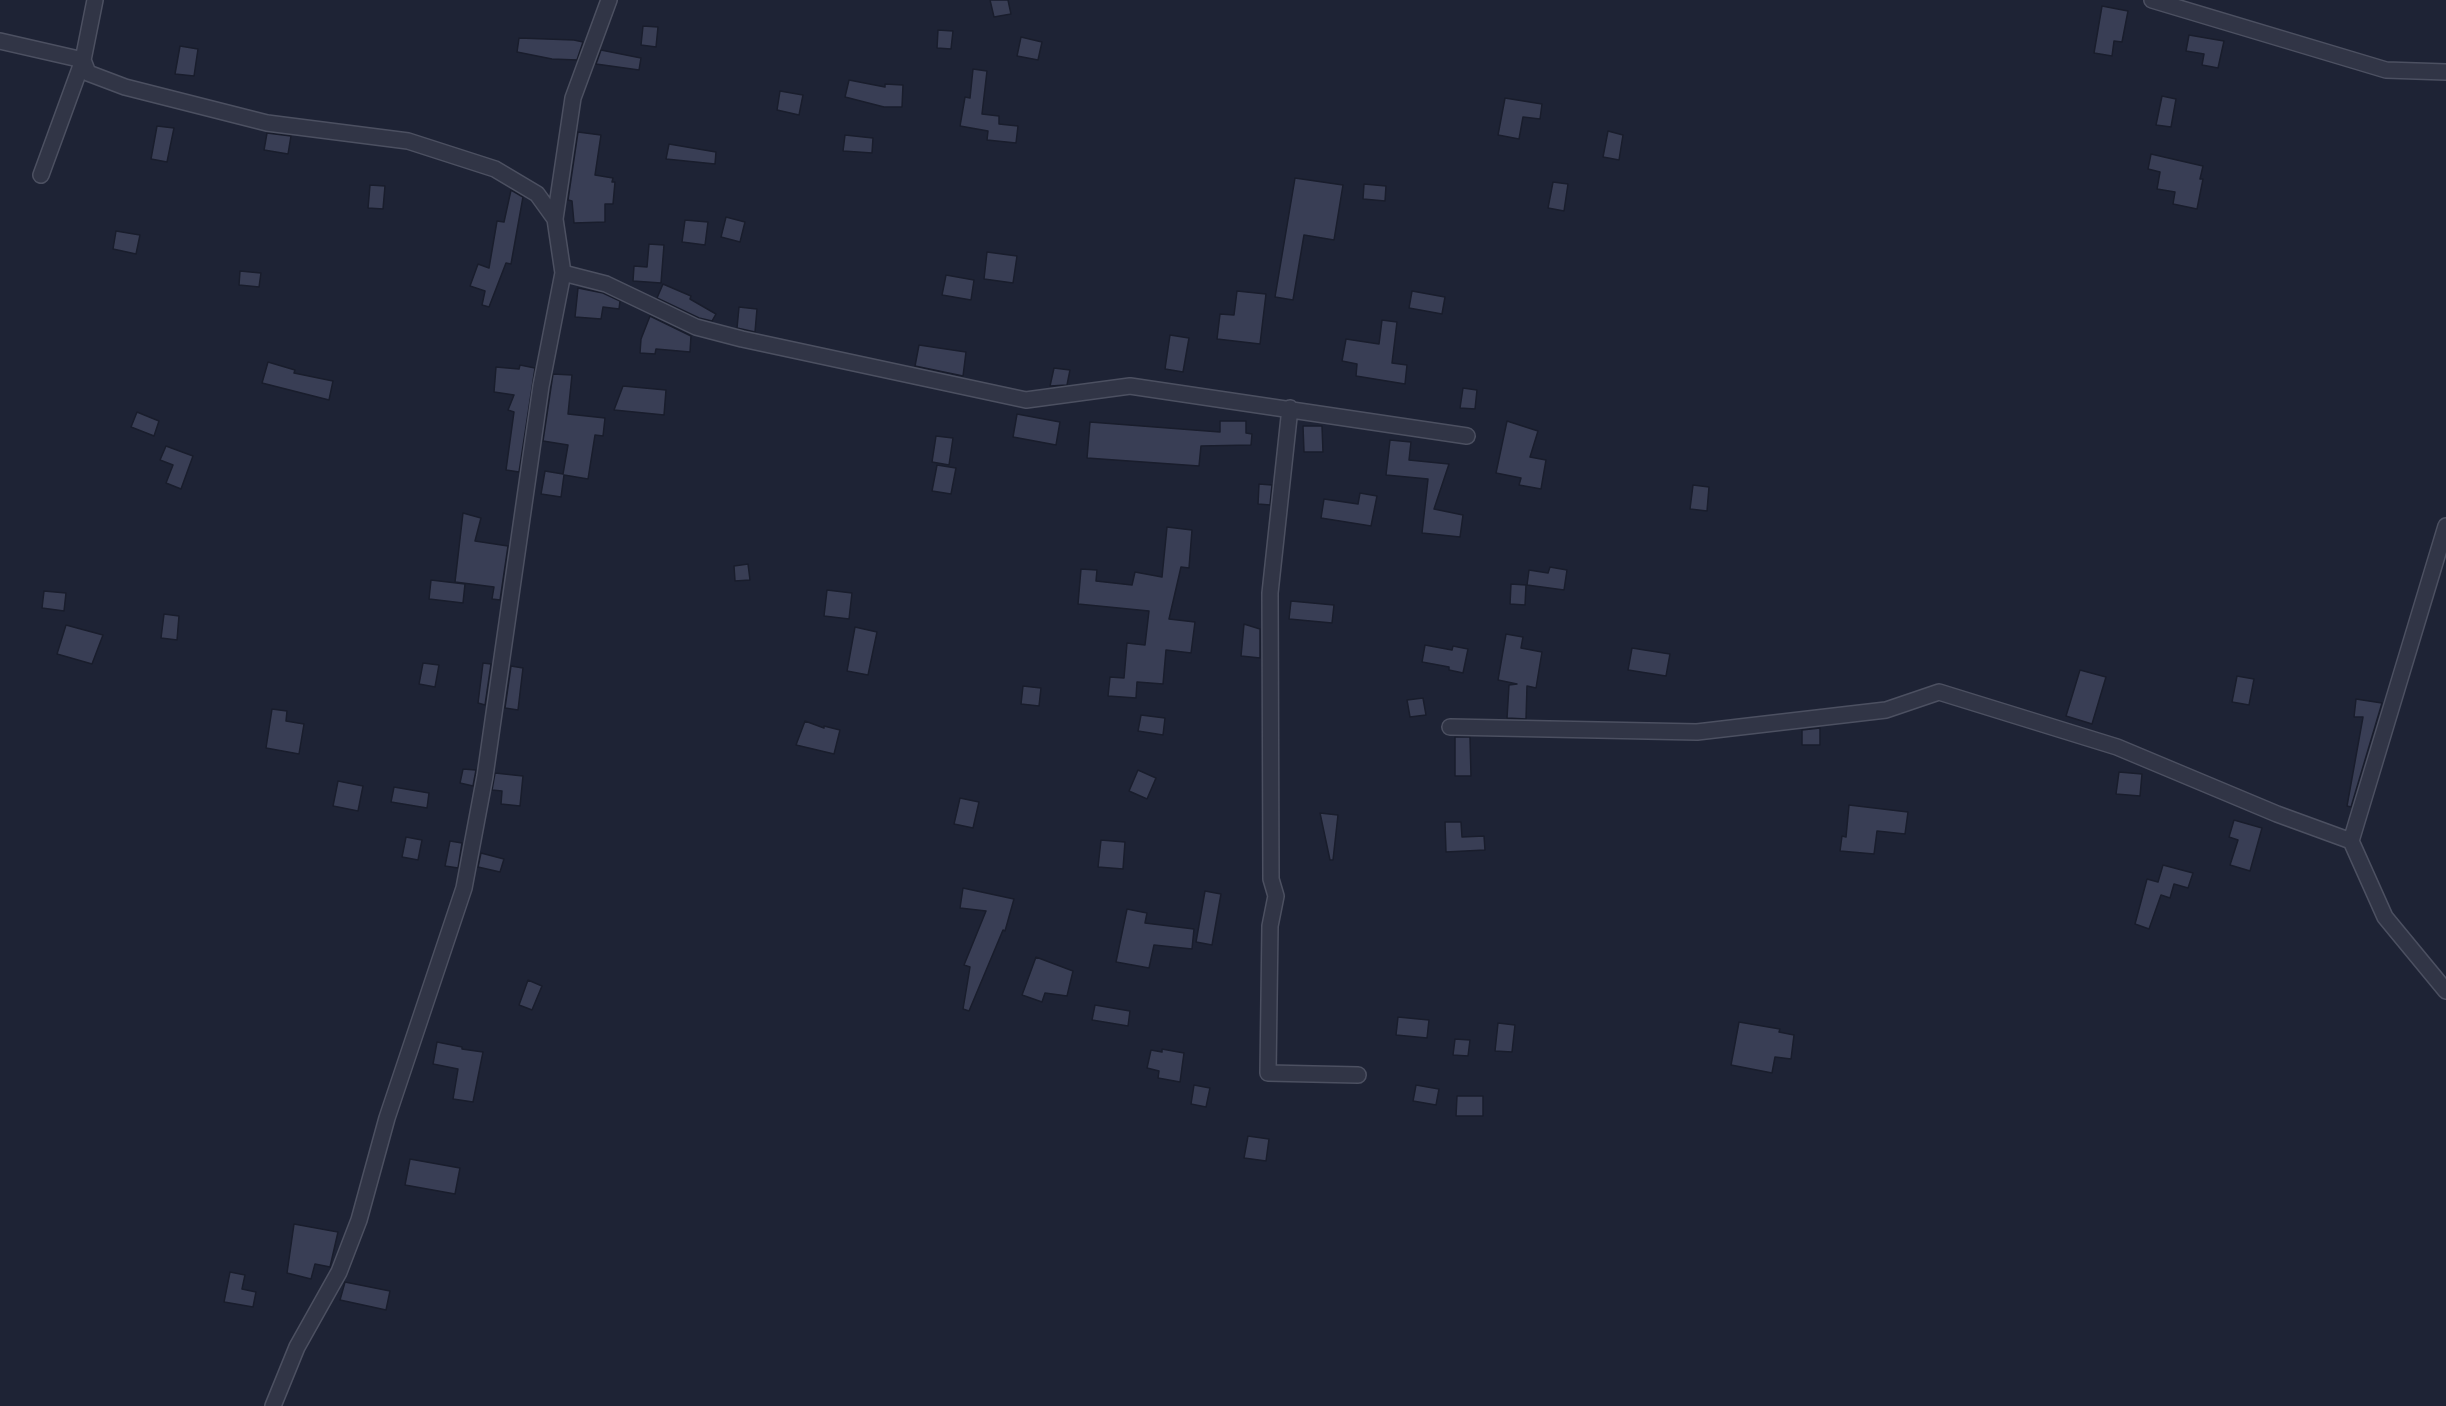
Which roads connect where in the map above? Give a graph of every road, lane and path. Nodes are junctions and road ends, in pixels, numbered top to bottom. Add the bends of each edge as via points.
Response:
1 (95, 0) edge
2 (609, 0) edge
3 (2152, 0) edge
4 (0, 41) edge
5 (83, 60) junction
6 (2446, 72) edge
7 (41, 175) dead end
8 (555, 219) junction
9 (562, 273) junction
10 (1290, 408) junction
11 (1467, 436) dead end
12 (2446, 526) edge
13 (1450, 727) dead end
14 (2351, 841) junction
15 (2446, 991) edge
16 (1358, 1075) dead end
17 (273, 1406) edge

1 - 5 street
2 - 8 street via 573,98
3 - 6 street via 2386,70
4 - 5 street
5 - 7 street
5 - 8 street via 88,73 125,87 267,123 408,141 495,169 537,194
8 - 9 street
9 - 10 street via 606,284 696,327 1026,399 1130,386
9 - 17 street via 541,386 485,776 464,888 387,1118 359,1220 339,1272 297,1347
10 - 11 street
10 - 16 street via 1270,593 1270,879 1276,896 1270,926 1268,1073
12 - 14 street
13 - 14 street via 1697,732 1886,710 1939,692 2117,747
14 - 15 street via 2385,917

